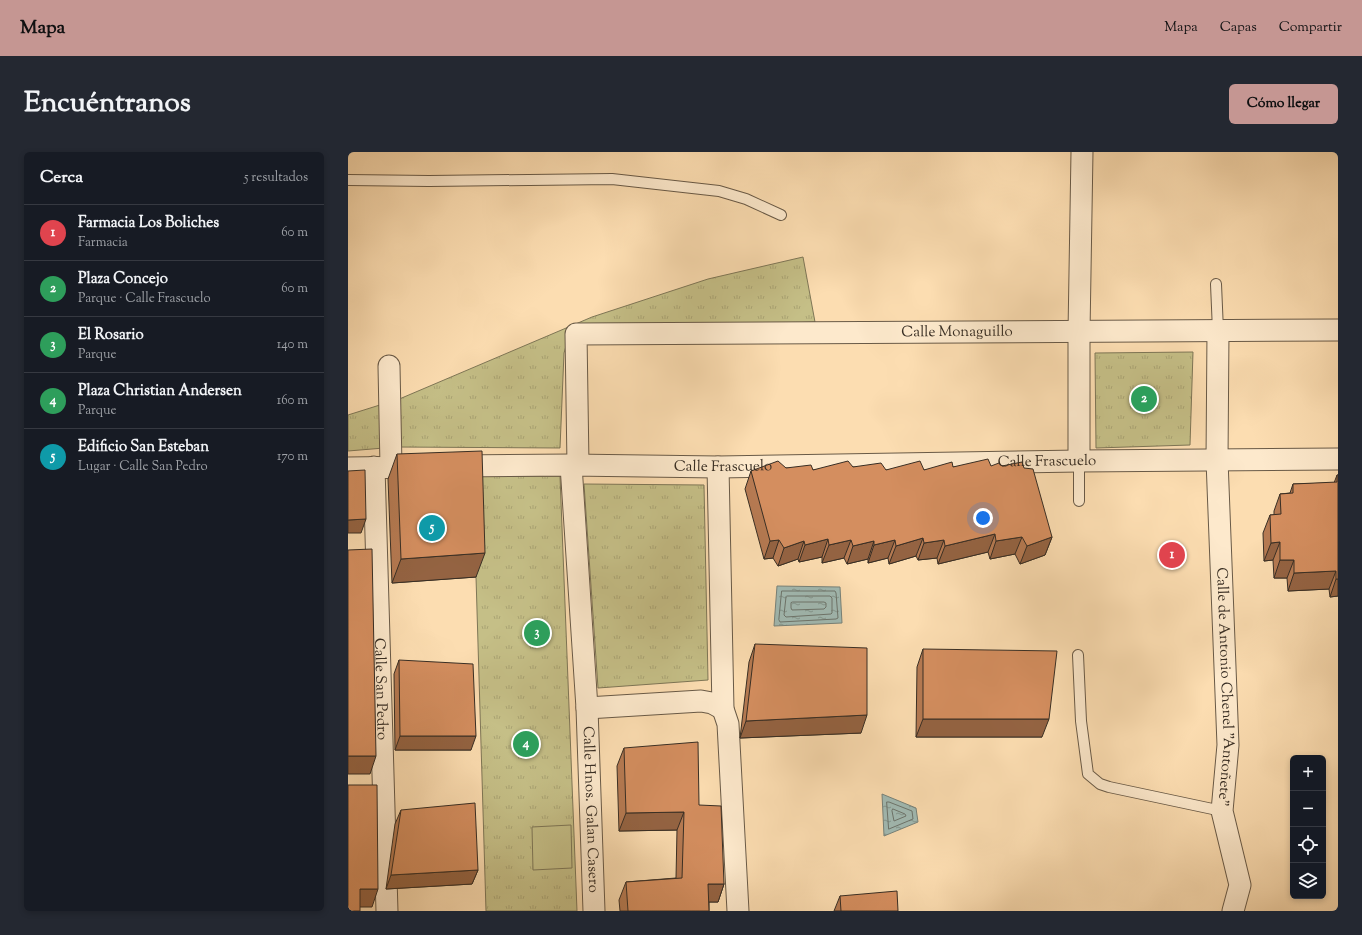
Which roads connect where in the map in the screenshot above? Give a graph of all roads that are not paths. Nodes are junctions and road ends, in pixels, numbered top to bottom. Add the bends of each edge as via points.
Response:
1 (1082, 152) edge
2 (348, 180) edge
3 (781, 215) dead end
4 (1216, 284) dead end
5 (1338, 330) edge
6 (1218, 331) junction
7 (1078, 332) junction
8 (576, 334) joint
9 (389, 366) dead end
10 (1338, 459) edge
11 (1217, 460) junction
12 (1079, 461) junction
13 (575, 465) junction
14 (382, 467) junction
15 (718, 467) junction
16 (348, 468) edge
17 (1079, 501) dead end
18 (1078, 656) dead end
19 (587, 708) junction
20 (723, 709) junction
21 (1222, 811) junction
22 (387, 911) edge
23 (594, 911) edge
24 (738, 911) edge
25 (1233, 911) edge

1 - 7 street
2 - 3 lane via 612,179 719,191 746,199
4 - 6 lane
5 - 6 street, Calle Monaguillo
6 - 7 street, Calle Monaguillo
6 - 11 street, Calle de Antonio Chenel "Antoñete"
7 - 8 street, Calle Monaguillo
7 - 12 street
8 - 13 street, Calle Hnos. Galan Casero
9 - 14 street, Calle San Pedro
10 - 11 street, Calle Frascuelo
11 - 12 street, Calle Frascuelo
11 - 21 street, Calle de Antonio Chenel "Antoñete" via 1228,746
12 - 15 street, Calle Frascuelo
12 - 17 lane
13 - 14 street, Calle Frascuelo
13 - 15 street, Calle Frascuelo
13 - 19 street, Calle Hnos. Galan Casero
14 - 16 street, Calle Frascuelo
14 - 22 street, Calle San Pedro
15 - 20 street
18 - 21 lane via 1081,721 1088,774 1100,784 1109,787
19 - 20 street via 701,701
19 - 23 street, Calle Hnos. Galan Casero
20 - 24 street via 728,724
21 - 25 street, Calle de Antonio Chenel "Antoñete" via 1240,885

